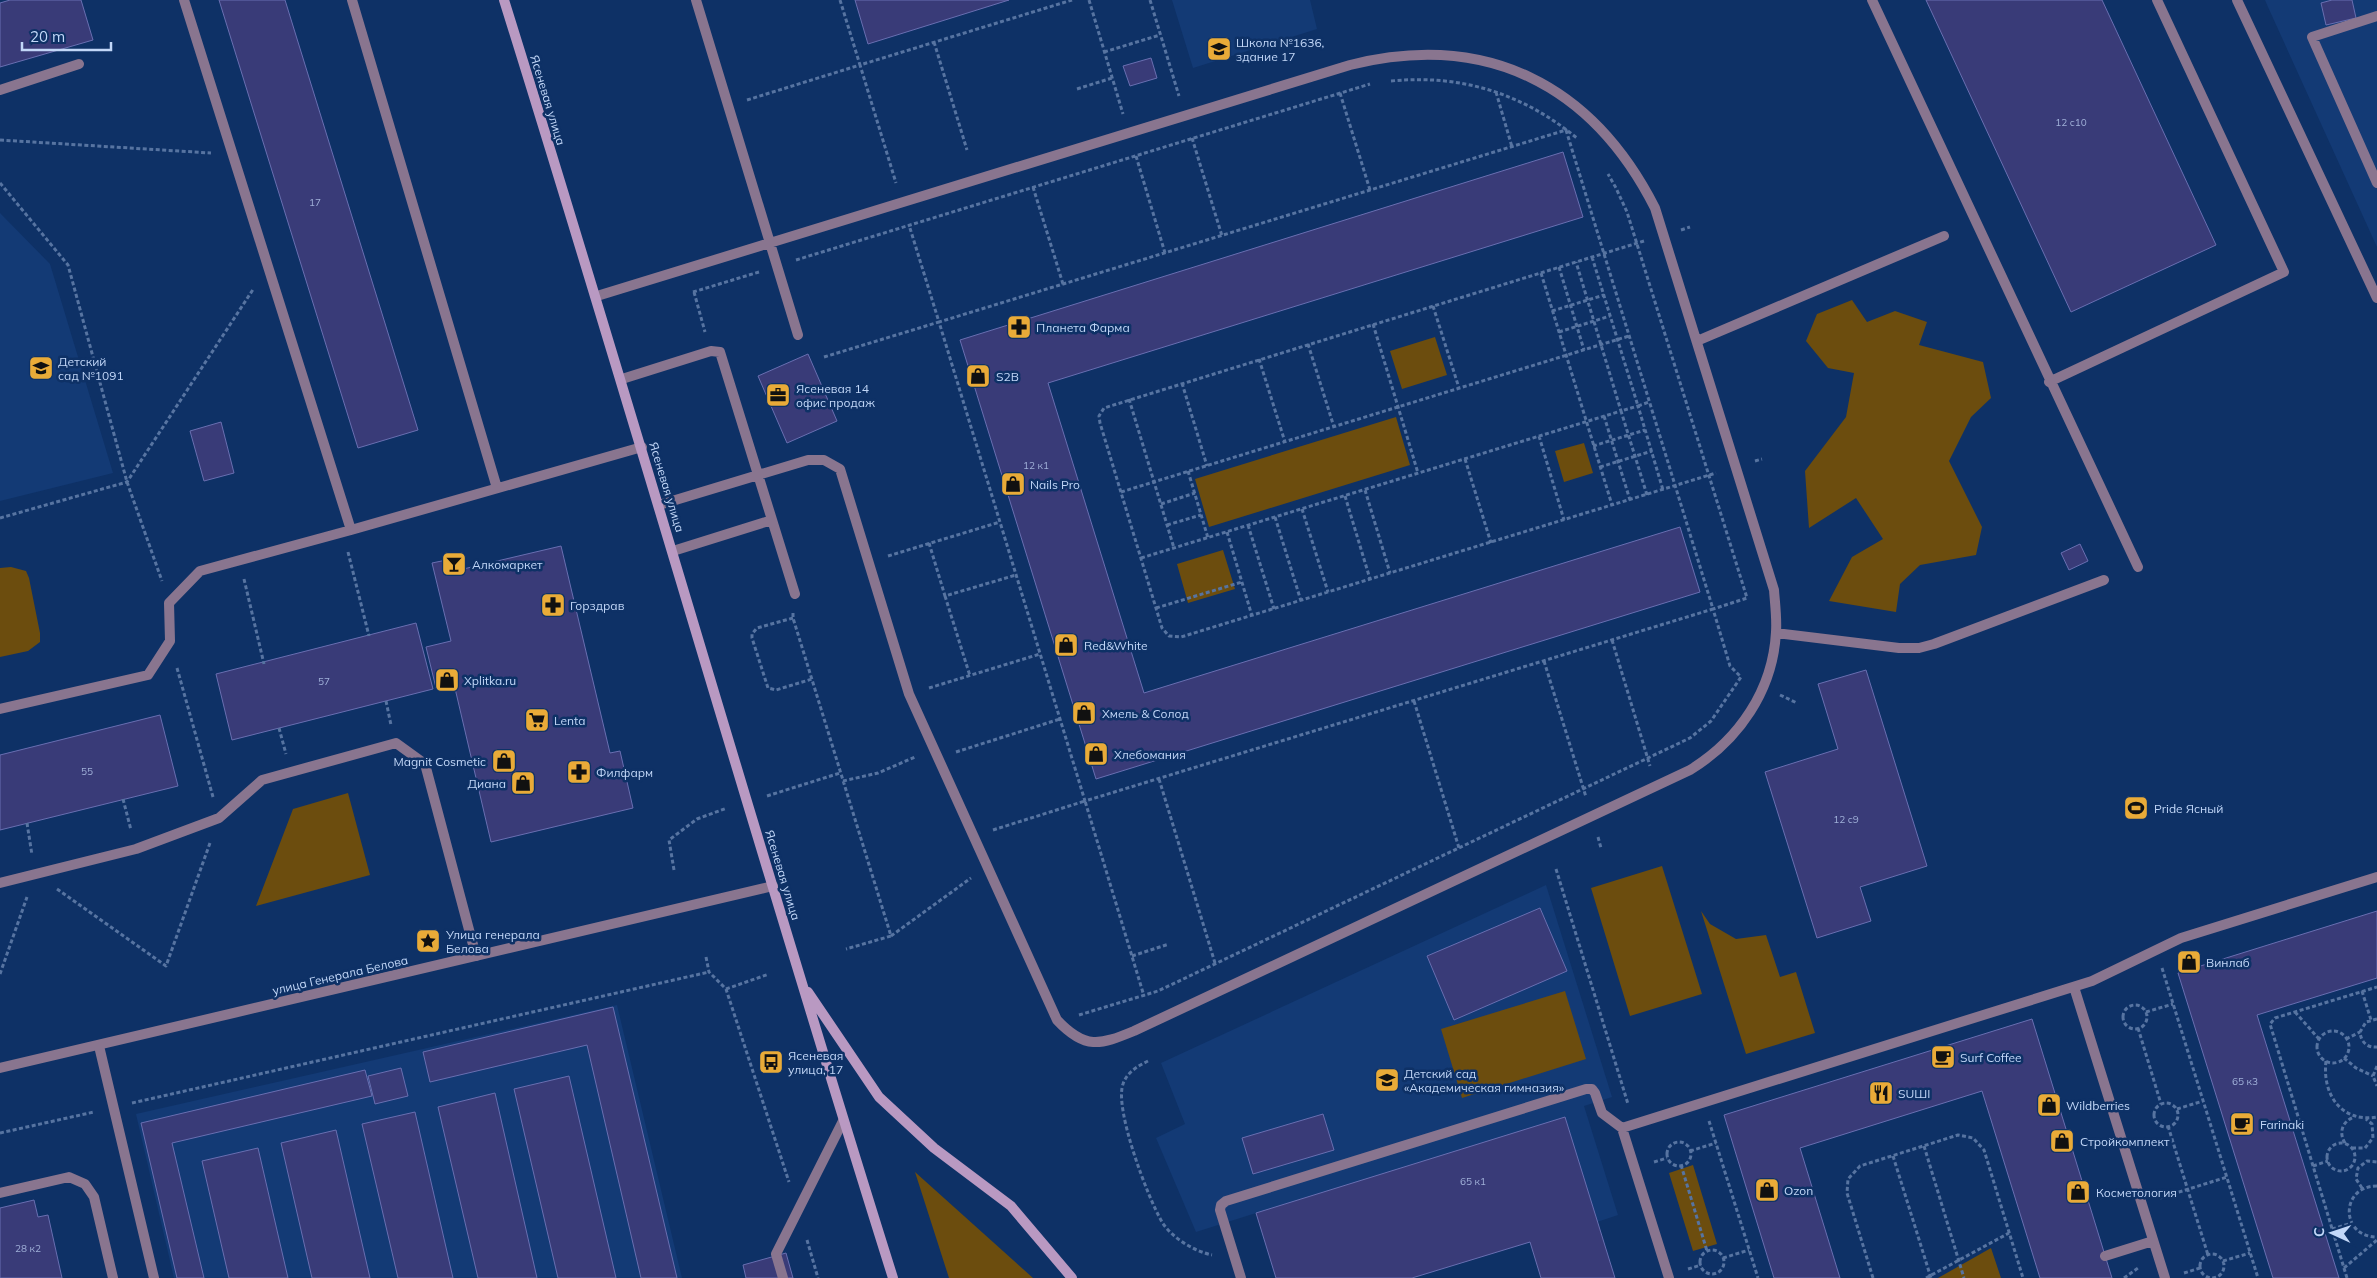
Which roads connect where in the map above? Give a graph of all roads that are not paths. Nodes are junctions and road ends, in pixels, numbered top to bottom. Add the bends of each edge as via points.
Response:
1 (184, 0) edge
2 (352, 0) edge
3 (504, 0) edge
4 (696, 0) edge
5 (1872, 0) edge
6 (2157, 0) edge
7 (2237, 0) edge
8 (2377, 16) edge
9 (79, 64) dead end
10 (0, 90) edge
11 (2377, 183) edge
12 (1944, 236) dead end
13 (770, 242) junction
14 (597, 296) junction
15 (2377, 298) edge
16 (798, 335) dead end
17 (1697, 341) junction
18 (622, 379) junction
19 (2049, 382) junction
20 (642, 447) junction
21 (758, 475) junction
22 (497, 488) junction
23 (659, 506) junction
24 (772, 520) junction
25 (346, 531) junction
26 (673, 551) junction
27 (2138, 567) dead end
28 (2104, 580) dead end
29 (795, 594) road end
30 (1776, 633) junction
31 (0, 709) edge
32 (2377, 876) edge
33 (0, 883) edge
34 (773, 886) junction
35 (476, 956) junction
36 (802, 982) junction
37 (2074, 987) junction
38 (100, 1046) junction
39 (0, 1068) edge
40 (843, 1121) junction
41 (1622, 1128) junction
42 (0, 1193) edge
43 (2153, 1242) junction
44 (2105, 1256) dead end
45 (112, 1278) edge
46 (154, 1278) edge
47 (783, 1278) edge
48 (893, 1278) edge
49 (1072, 1278) edge
50 (1241, 1278) edge
51 (1669, 1278) edge
52 (2164, 1278) edge

1 - 25 street
2 - 22 street
3 - 14 main road, Ясеневая улица
4 - 13 street
5 - 19 street
6 - 19 street via 2284,272
7 - 15 street
8 - 11 street via 2312,37
9 - 10 street
12 - 17 street
13 - 14 street
13 - 16 street
13 - 17 street via 1350,65 1402,55 1448,55 1496,65 1541,83 1562,95 1608,135 1642,182 1655,208
14 - 18 main road, Ясеневая улица
17 - 30 street via 1774,590
18 - 20 main road, Ясеневая улица
18 - 21 street via 718,351
19 - 27 street
20 - 22 street
20 - 23 main road, Ясеневая улица
21 - 23 street
21 - 24 street
21 - 30 street via 808,460 824,460 840,469 909,694 986,867 1057,1020 1080,1039 1105,1043 1710,758 1740,726 1764,688 1772,665
22 - 25 street
23 - 26 main road, Ясеневая улица
24 - 26 street
24 - 29 street
25 - 31 street via 200,571 170,603 170,641 148,674
26 - 34 main road, Ясеневая улица
28 - 30 street via 1919,648
32 - 37 street via 2188,935
33 - 35 street via 136,849 219,818 262,780 396,743 425,764
34 - 35 street, улица Генерала Белова
34 - 36 main road, Ясеневая улица
35 - 38 street, улица Генерала Белова
36 - 40 main road, Ясеневая улица
36 - 49 main road, Ясеневая улица via 879,1098 934,1148 1011,1206
37 - 41 street
37 - 43 street
38 - 39 street, улица Генерала Белова
38 - 46 street
40 - 47 street via 776,1254
40 - 48 main road, Ясеневая улица
41 - 50 street via 1604,1116 1595,1093 1586,1089 1226,1200 1220,1210
41 - 51 street
42 - 45 street via 69,1177 85,1184 94,1197
43 - 44 street
43 - 52 street

